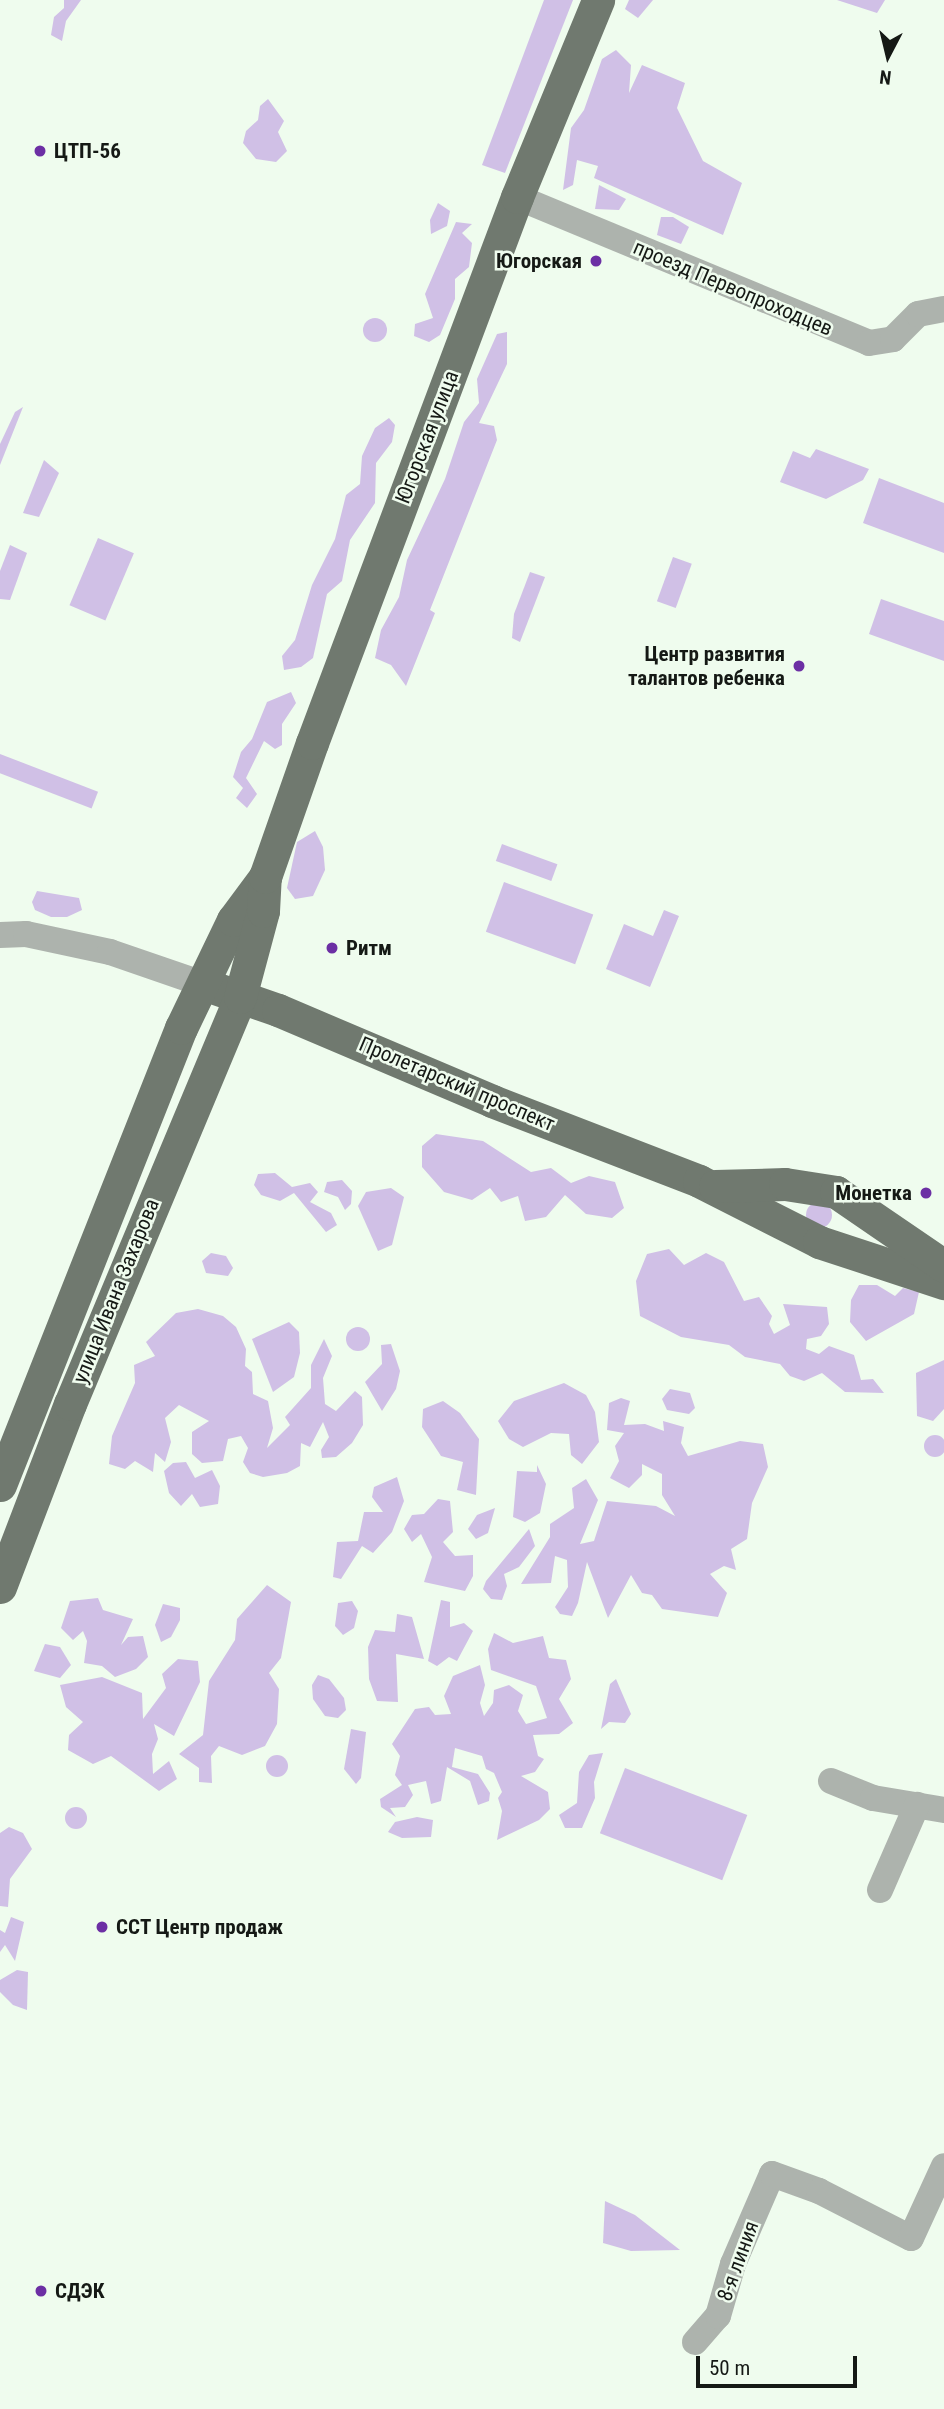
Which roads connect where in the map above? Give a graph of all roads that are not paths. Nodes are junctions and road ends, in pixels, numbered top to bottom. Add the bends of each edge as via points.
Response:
1 (597, 0) edge
2 (517, 197) junction
3 (944, 309) edge
4 (265, 877) junction
5 (0, 935) edge
6 (203, 984) junction
7 (240, 997) junction
8 (711, 1186) junction
9 (812, 1187) junction
10 (848, 1197) junction
11 (810, 1238) junction
12 (944, 1266) edge
13 (944, 1283) edge
14 (0, 1485) edge
15 (0, 1587) edge
16 (831, 1781) dead end
17 (917, 1805) junction
18 (944, 1810) edge
19 (880, 1890) dead end
20 (944, 2166) edge
21 (695, 2342) dead end

1 - 2 main road, Югорская улица
2 - 3 street, проезд Первопроходцев via 869,344 893,339 918,314
2 - 4 main road, Югорская улица
4 - 6 main road, Югорская улица via 233,920
4 - 7 main road, Югорская улица via 263,912
5 - 6 street via 26,934 110,952
6 - 7 main road, Пролетарский проспект
6 - 14 main road, улица Ивана Захарова
7 - 8 main road, Пролетарский проспект
7 - 15 main road, улица Ивана Захарова via 70,1404
8 - 9 main road, Пролетарский проспект
8 - 11 main road, Пролетарский проспект
9 - 10 main road, Пролетарский проспект
9 - 11 main road via 796,1205 795,1226
10 - 11 main road via 849,1226 834,1241
10 - 12 main road, Пролетарский проспект
11 - 13 main road, Пролетарский проспект
16 - 17 street via 873,1798
17 - 18 street
17 - 19 street
20 - 21 street, 8-я линия via 911,2238 819,2191 772,2174 733,2264 718,2316

